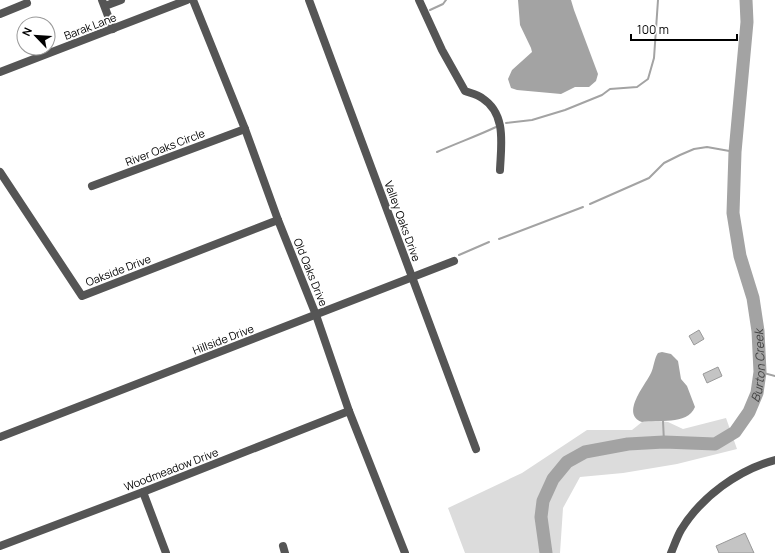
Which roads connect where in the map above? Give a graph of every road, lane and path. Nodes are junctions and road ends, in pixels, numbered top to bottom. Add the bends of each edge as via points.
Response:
1 (121, 0) edge
2 (187, 0) edge
3 (193, 0) edge
4 (309, 0) edge
5 (419, 0) edge
6 (27, 3) dead end
7 (104, 3) edge
8 (0, 14) edge
9 (113, 29) junction
10 (0, 72) edge
11 (245, 129) junction
12 (500, 170) dead end
13 (0, 172) edge
14 (92, 186) dead end
15 (278, 220) junction
16 (454, 261) dead end
17 (412, 277) junction
18 (316, 315) junction
19 (349, 411) junction
20 (0, 437) edge
21 (476, 449) dead end
22 (775, 460) edge
23 (143, 492) junction
24 (0, 546) edge
25 (166, 553) edge
26 (405, 553) edge
27 (671, 553) edge

1 - 7 street
2 - 9 street, Barak Lane
3 - 11 street, Old Oaks Drive
4 - 17 street, Valley Oaks Drive
5 - 12 street via 442,50 465,91 482,98 495,110 502,128
6 - 8 street
7 - 9 street
9 - 10 street, Barak Lane
11 - 14 street, River Oaks Circle
11 - 15 street, Old Oaks Drive
13 - 15 street, Oakside Drive via 82,296
15 - 18 street, Old Oaks Drive
16 - 17 street, Hillside Drive
17 - 18 street, Hillside Drive
17 - 21 street, Valley Oaks Drive
18 - 19 street, Old Oaks Drive
18 - 20 street, Hillside Drive
19 - 23 street, Woodmeadow Drive
19 - 26 street, Old Oaks Drive
22 - 27 street via 750,470 710,496 686,522
23 - 24 street, Woodmeadow Drive
23 - 25 street

